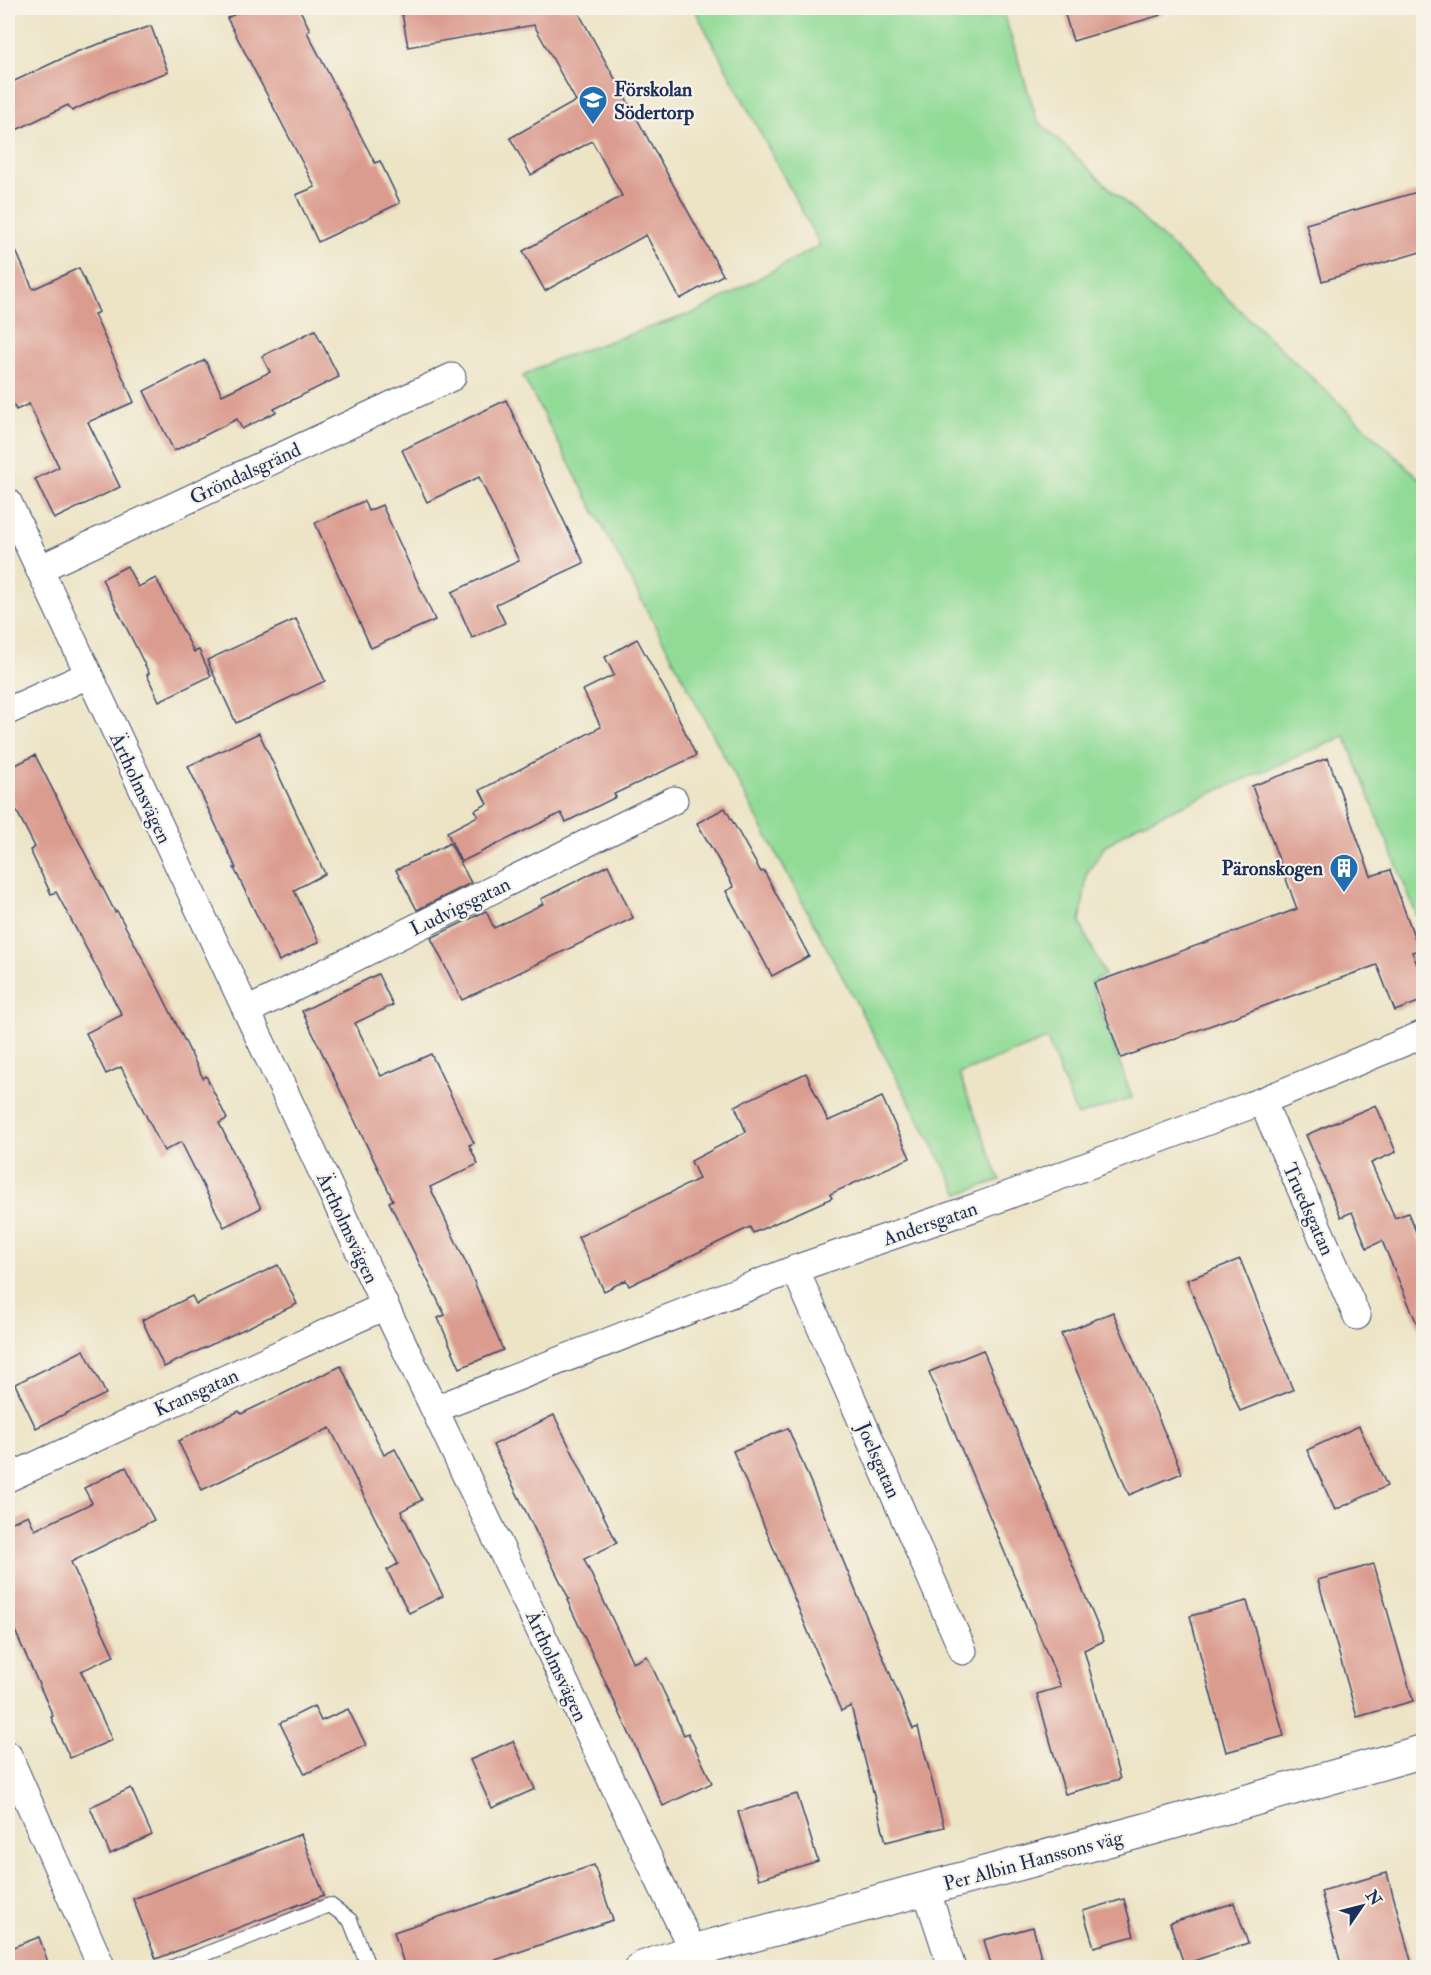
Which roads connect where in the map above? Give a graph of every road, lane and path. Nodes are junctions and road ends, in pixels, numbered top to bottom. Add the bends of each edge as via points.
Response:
1 (452, 377) dead end
2 (8, 502) edge
3 (39, 569) junction
4 (88, 675) junction
5 (8, 711) edge
6 (674, 800) dead end
7 (246, 1011) junction
8 (1424, 1034) edge
9 (1262, 1101) junction
10 (795, 1269) junction
11 (386, 1306) junction
12 (1357, 1316) dead end
13 (435, 1409) junction
14 (8, 1478) edge
15 (963, 1651) dead end
16 (1424, 1750) edge
17 (8, 1755) edge
18 (926, 1889) junction
19 (693, 1951) junction
20 (102, 1968) edge
21 (170, 1968) edge
22 (369, 1968) edge
23 (642, 1968) edge
24 (952, 1968) edge

1 - 3 street, Gröndalsgränd
2 - 3 street, Ärtholmsvägen
3 - 4 street, Ärtholmsvägen
4 - 5 street
4 - 7 street, Ärtholmsvägen
6 - 7 street, Ludvigsgatan
7 - 11 street, Ärtholmsvägen
8 - 9 street, Andersgatan
9 - 10 street, Andersgatan via 979,1206
9 - 12 street, Truedsgatan
10 - 13 street, Andersgatan
10 - 15 street, Joelsgatan
11 - 13 street, Ärtholmsvägen
11 - 14 street, Kransgatan
13 - 19 street, Ärtholmsvägen
16 - 18 street, Per Albin Hanssons väg
17 - 20 street
18 - 19 street, Per Albin Hanssons väg
18 - 24 street
19 - 23 street, Per Albin Hanssons väg
21 - 22 lane via 330,1905 350,1920

